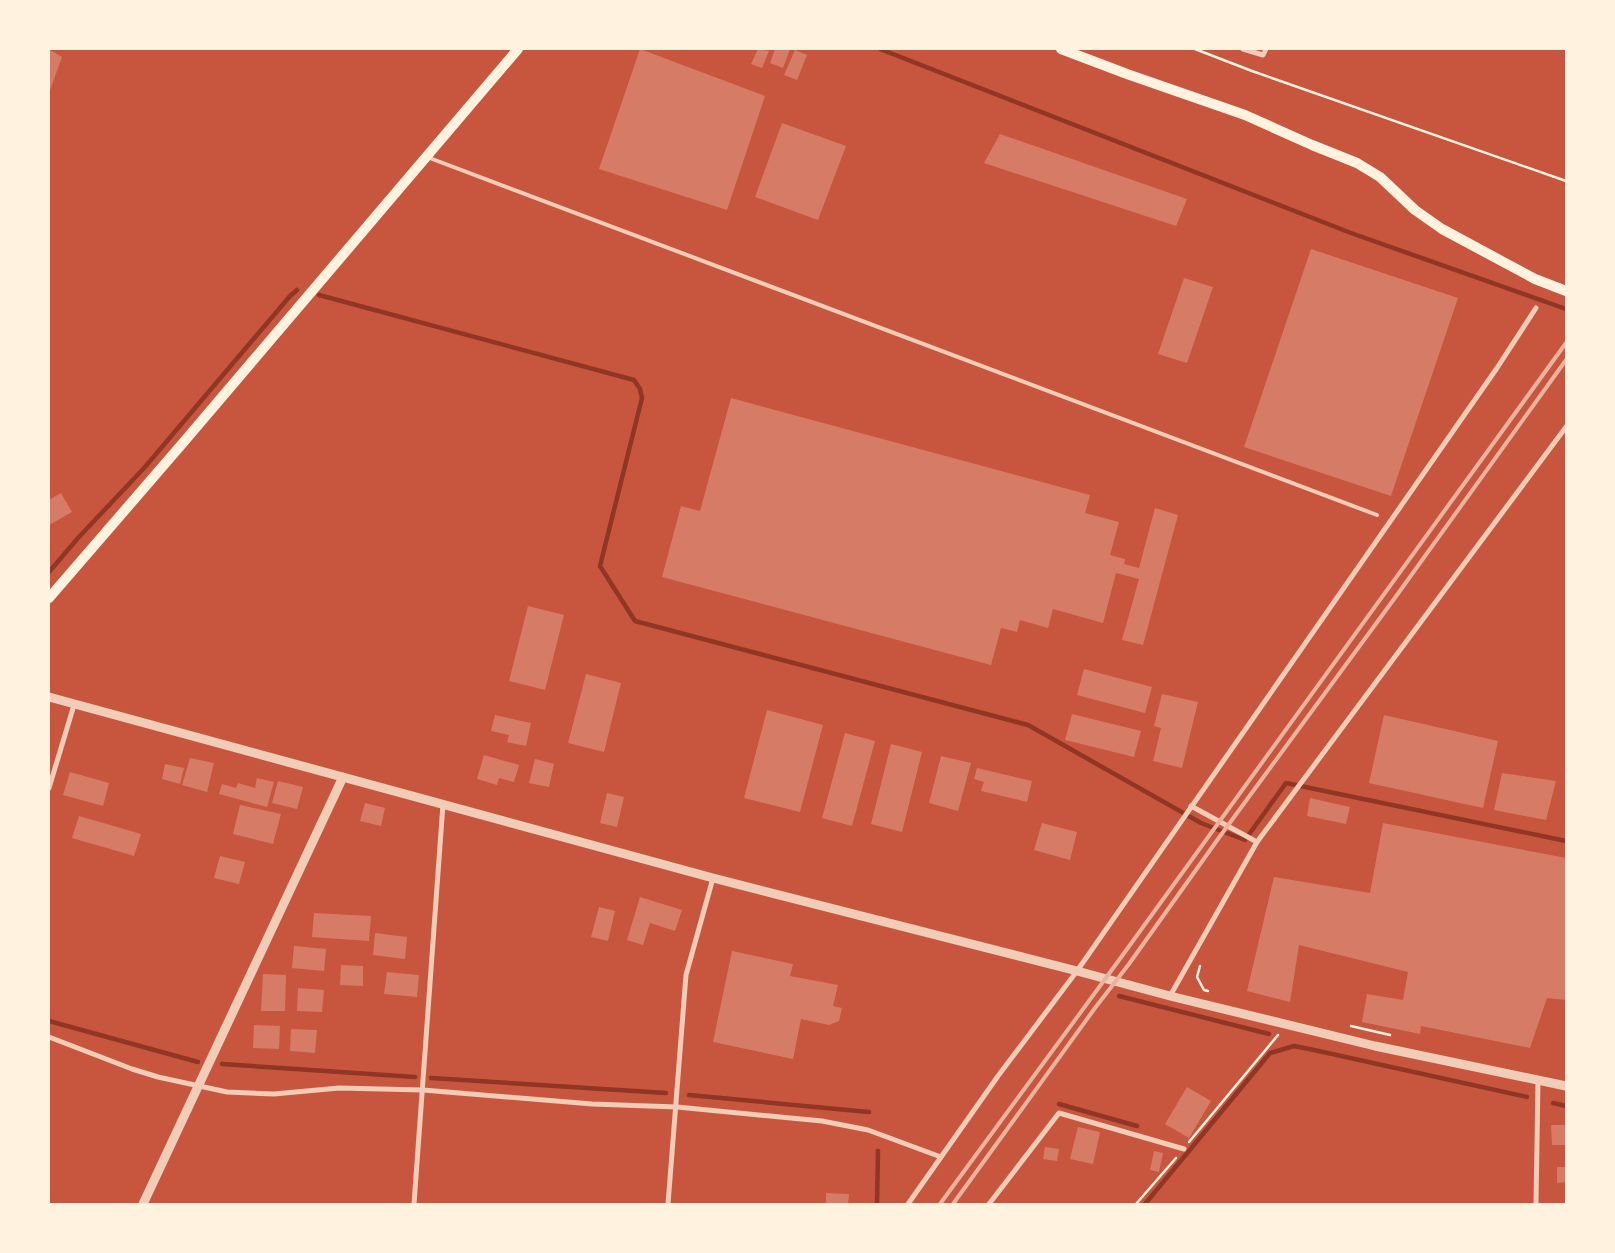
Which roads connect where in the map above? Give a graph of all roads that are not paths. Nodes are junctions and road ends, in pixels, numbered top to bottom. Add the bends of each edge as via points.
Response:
1 (1061, 49) edge
2 (1243, 49) edge
3 (1266, 49) edge
4 (515, 50) edge
5 (427, 157) junction
6 (1566, 292) edge
7 (1536, 308) dead end
8 (1566, 427) edge
9 (1377, 515) dead end
10 (49, 598) edge
11 (49, 697) edge
12 (74, 705) junction
13 (343, 777) junction
14 (49, 788) edge
15 (443, 804) junction
16 (1191, 806) junction
17 (1257, 842) junction
18 (713, 878) junction
19 (1077, 971) junction
20 (1170, 996) junction
21 (49, 1036) edge
22 (1538, 1081) junction
23 (198, 1085) junction
24 (1566, 1086) edge
25 (423, 1090) junction
26 (676, 1108) junction
27 (1184, 1149) road end
28 (941, 1157) junction
29 (143, 1204) edge
30 (414, 1204) edge
31 (668, 1204) edge
32 (908, 1204) edge
33 (990, 1204) edge
34 (1536, 1204) edge

1 - 6 main road via 1245,115 1357,163 1380,177 1415,210 1442,229
2 - 3 street via 1263,55
4 - 5 main road
5 - 9 lane
5 - 10 main road
7 - 16 street
8 - 17 street
11 - 12 street
12 - 13 street
12 - 14 street
13 - 15 street
13 - 23 street
15 - 18 street
15 - 25 street
16 - 17 street
16 - 19 street
17 - 20 street
18 - 19 street
18 - 26 street via 686,975
19 - 20 street
19 - 28 street
20 - 22 street via 1374,1046
21 - 23 street via 132,1069
22 - 24 street
22 - 34 street
23 - 25 street via 227,1092 274,1094 339,1088
23 - 29 street
25 - 26 street
25 - 30 street
26 - 28 street via 822,1121 868,1130
26 - 31 street
27 - 33 street via 1059,1113
28 - 32 street

